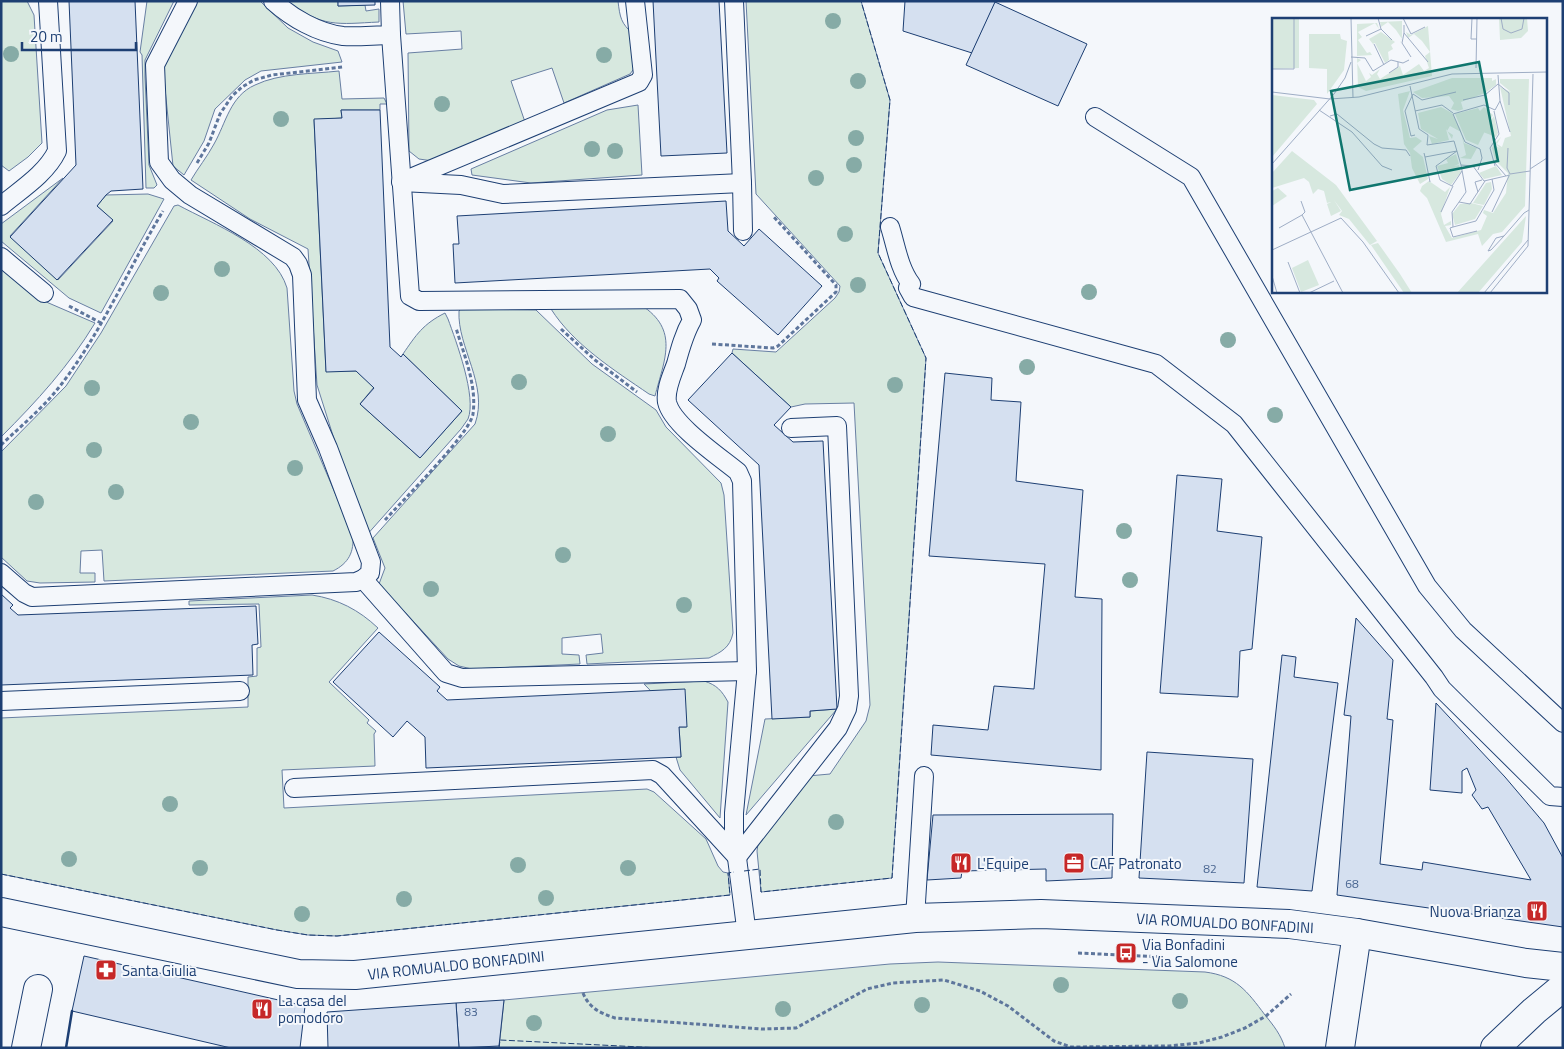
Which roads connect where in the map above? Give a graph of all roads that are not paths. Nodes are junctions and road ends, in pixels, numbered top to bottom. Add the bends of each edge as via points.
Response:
1 (188, 1) edge
2 (273, 1) edge
3 (390, 1) edge
4 (635, 1) edge
5 (734, 1) edge
6 (46, 6) edge
7 (390, 36) junction
8 (1095, 117) dead end
9 (401, 182) junction
10 (742, 187) junction
11 (1, 206) edge
12 (890, 227) dead end
13 (742, 231) dead end
14 (1, 257) edge
15 (44, 293) road end
16 (791, 428) dead end
17 (1, 573) edge
18 (363, 579) junction
19 (747, 670) junction
20 (240, 691) dead end
21 (1, 701) edge
22 (1563, 724) edge
23 (924, 776) dead end
24 (294, 788) dead end
25 (1563, 797) edge
26 (737, 857) junction
27 (1, 912) edge
28 (915, 918) junction
29 (1357, 933) junction
30 (747, 935) junction
31 (1563, 967) edge
32 (1563, 987) edge
33 (38, 989) dead end
34 (26, 1048) edge
35 (1340, 1048) edge
36 (1495, 1048) edge

1 - 18 lane via 155,64 159,162 172,180 190,195 293,257 298,264 302,275 307,400 370,562 370,573
2 - 7 lane via 307,24 342,36
3 - 7 lane
4 - 9 lane via 643,75 639,82
5 - 10 lane
6 - 11 lane via 57,151 45,168
7 - 9 lane
8 - 22 lane via 1191,177 1427,586 1463,630
9 - 10 lane via 462,185 503,194
9 - 19 lane via 410,296 419,301 680,299 688,309 692,320 682,343 667,401 681,425 738,472 742,481
10 - 13 lane
12 - 25 lane via 911,284 909,292 914,297 1156,364 1234,424 1442,689 1550,796
14 - 15 lane
16 - 26 lane via 837,426 850,696 848,709 838,728
17 - 18 lane via 32,597 356,582
18 - 19 lane via 446,673 462,678
19 - 26 lane via 734,813
20 - 21 lane
23 - 28 lane
24 - 26 lane via 653,770 662,775
26 - 30 lane
27 - 30 street, VIA ROMUALDO BONFADINI via 298,974 355,975
28 - 29 street, VIA ROMUALDO BONFADINI via 1041,914 1220,920 1289,924
28 - 30 street, VIA ROMUALDO BONFADINI
29 - 31 street, VIA ROMUALDO BONFADINI
29 - 35 street
32 - 36 street
33 - 34 street

